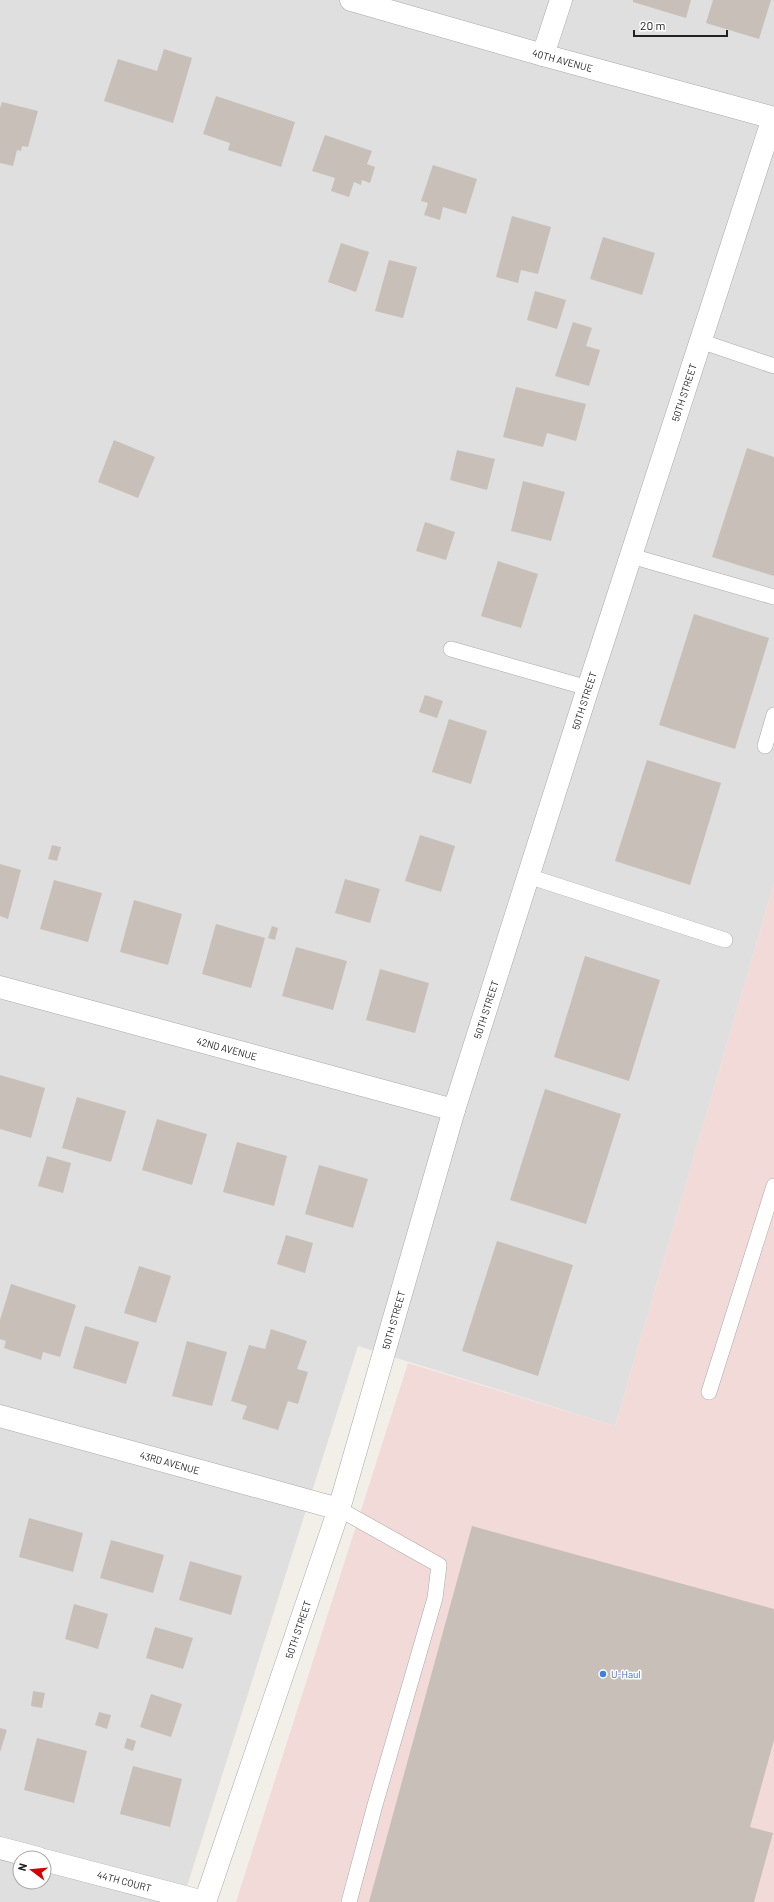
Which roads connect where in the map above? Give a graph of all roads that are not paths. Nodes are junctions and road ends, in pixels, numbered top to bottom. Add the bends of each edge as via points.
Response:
1 (351, 0) edge
2 (561, 0) edge
3 (543, 55) junction
4 (774, 118) edge
5 (700, 341) junction
6 (774, 366) edge
7 (631, 556) junction
8 (774, 597) edge
9 (451, 649) dead end
10 (588, 688) junction
11 (774, 715) edge
12 (765, 746) dead end
13 (528, 876) junction
14 (725, 940) dead end
15 (0, 987) edge
16 (454, 1110) junction
17 (774, 1186) edge
18 (709, 1392) dead end
19 (0, 1416) edge
20 (339, 1509) junction
21 (0, 1848) edge
22 (12, 1851) edge
23 (52, 1862) edge
24 (205, 1902) edge
25 (349, 1902) edge

1 - 3 street, 40TH AVENUE
2 - 3 street
3 - 4 street, 40TH AVENUE
4 - 5 street, 50TH STREET
5 - 6 lane
5 - 7 street, 50TH STREET
7 - 8 lane
7 - 10 street, 50TH STREET
9 - 10 lane
10 - 13 street, 50TH STREET
11 - 12 lane
13 - 14 lane
13 - 16 street, 50TH STREET
15 - 16 street, 42ND AVENUE
16 - 20 street, 50TH STREET
17 - 18 lane
19 - 20 street, 43RD AVENUE
20 - 24 street, 50TH STREET
20 - 25 lane via 439,1565 435,1598
21 - 22 street
23 - 24 street, 44TH COURT

